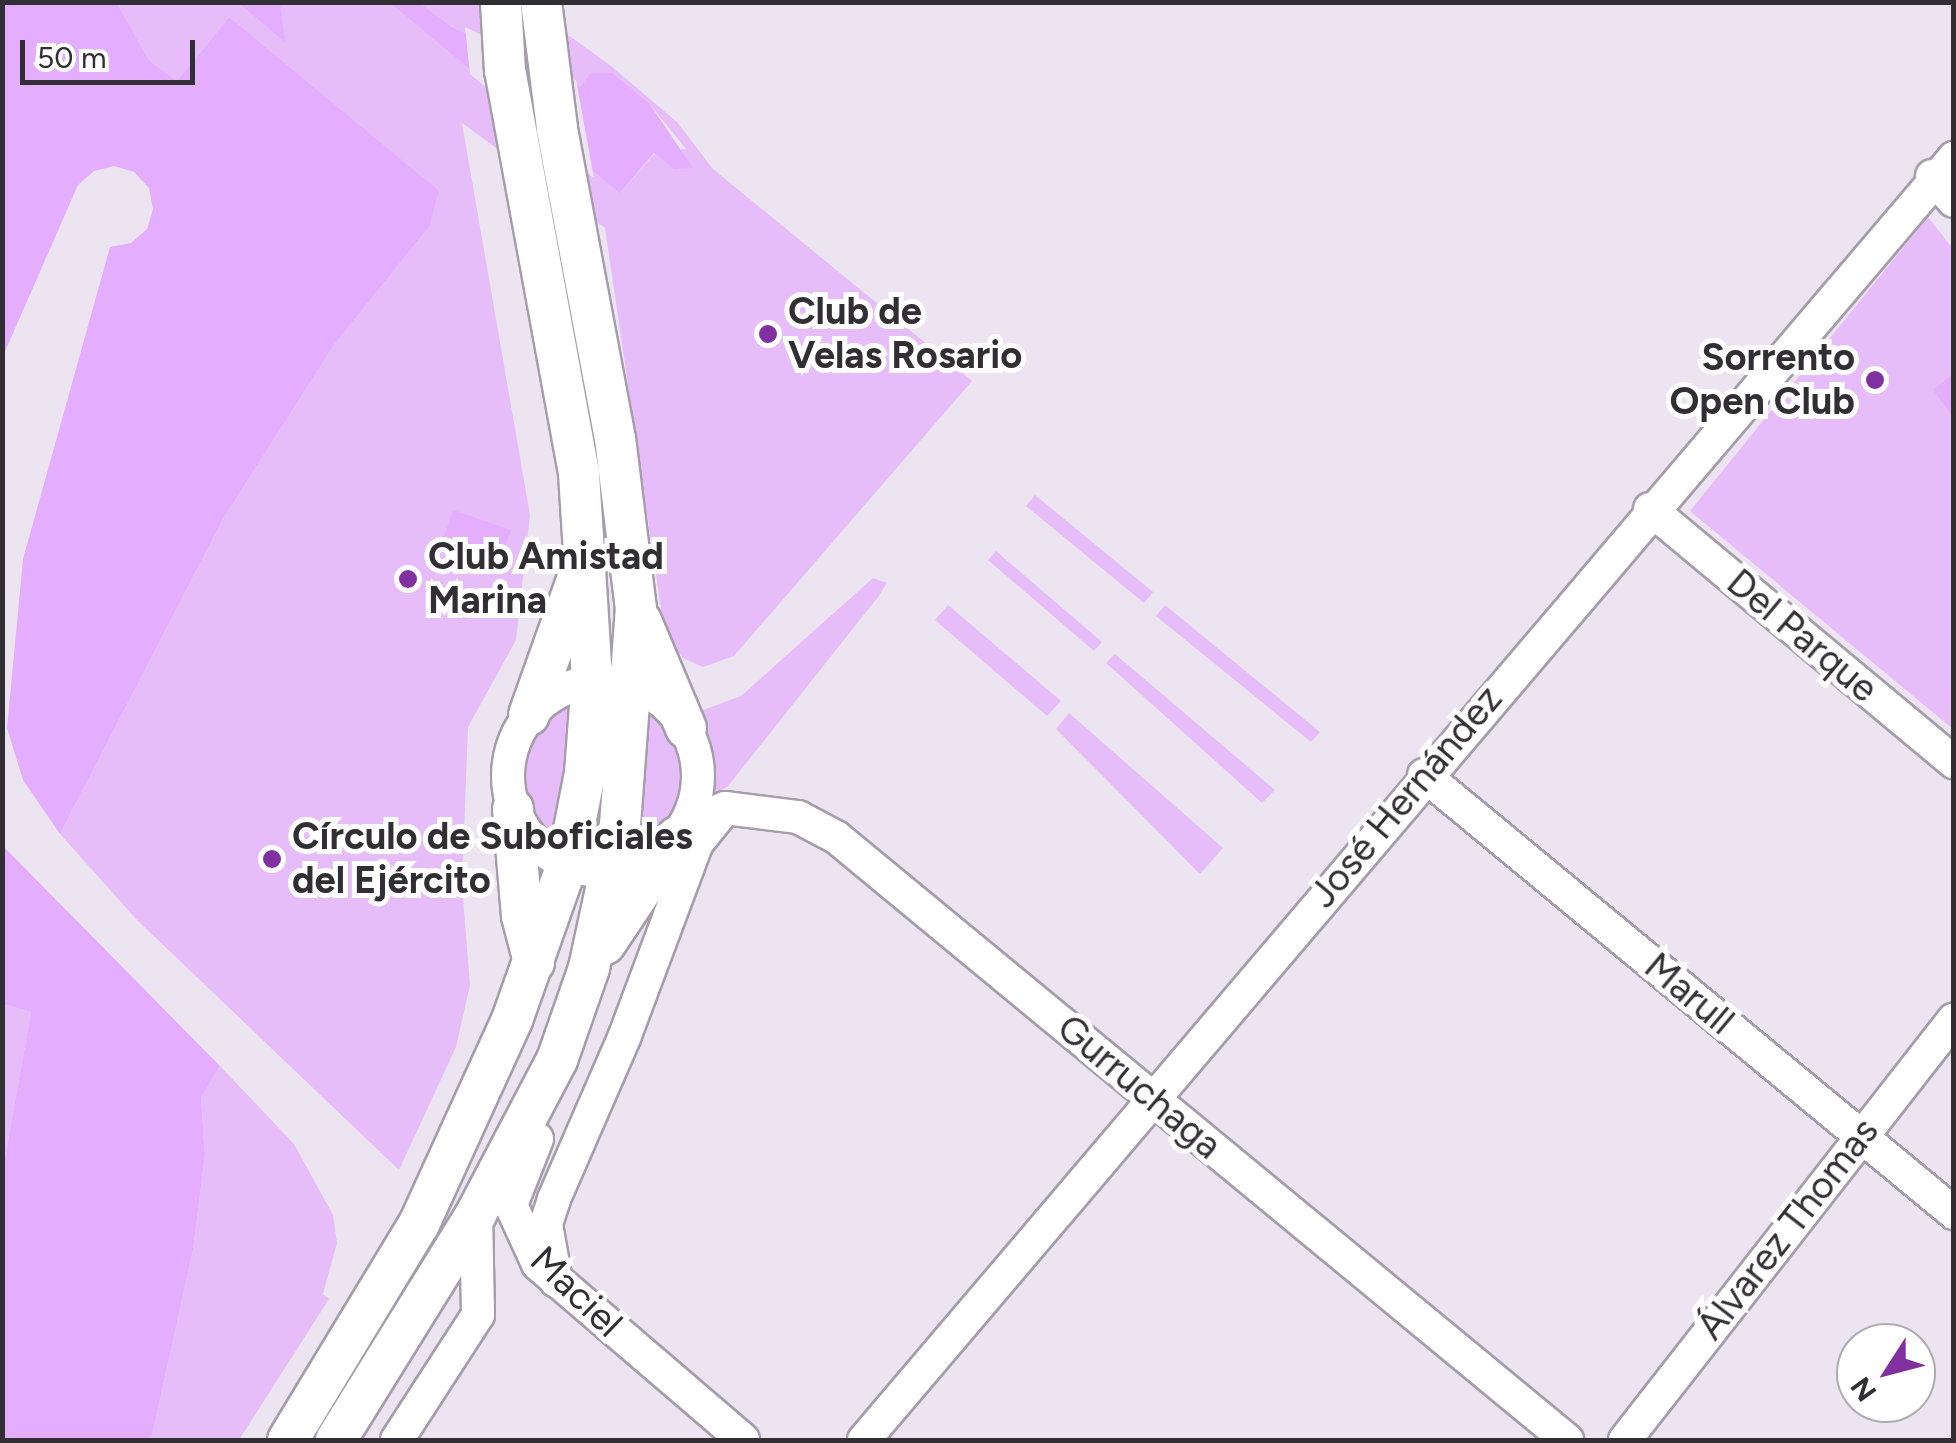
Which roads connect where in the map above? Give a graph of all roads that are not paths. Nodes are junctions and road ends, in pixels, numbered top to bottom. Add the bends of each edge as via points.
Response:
1 (541, 2) edge
2 (500, 13) edge
3 (1946, 178) edge
4 (1650, 509) junction
5 (586, 554) junction
6 (636, 609) junction
7 (592, 680) junction
8 (634, 685) junction
9 (529, 715) junction
10 (686, 728) junction
11 (1954, 762) edge
12 (1424, 776) junction
13 (514, 809) junction
14 (696, 823) junction
15 (567, 864) junction
16 (612, 871) junction
17 (534, 962) junction
18 (589, 968) junction
19 (1954, 1019) edge
20 (1152, 1098) junction
21 (536, 1100) junction
22 (1859, 1135) junction
23 (1954, 1213) edge
24 (476, 1214) junction
25 (556, 1281) junction
26 (288, 1440) edge
27 (336, 1440) edge
28 (397, 1440) edge
29 (743, 1440) edge
30 (864, 1440) edge
31 (1567, 1440) edge
32 (1626, 1440) edge

1 - 6 main road via 615,439
2 - 5 main road via 521,166 580,473
3 - 4 street, José Hernández
4 - 11 street, Del Parque
4 - 12 street, José Hernández
5 - 7 main road
5 - 9 main road
6 - 8 main road
6 - 10 main road
7 - 8 street
7 - 9 street via 547,698
7 - 15 main road via 585,773
8 - 10 street via 669,706
8 - 16 main road
9 - 13 street via 508,768
10 - 14 street via 696,751
12 - 20 street, José Hernández
12 - 22 street, Marull
13 - 15 street via 526,832
13 - 17 main road
14 - 16 street via 648,861
14 - 18 main road
14 - 20 street, Gurruchaga via 798,818 836,837
14 - 25 street via 624,1038 546,1224
15 - 16 street
15 - 17 main road
16 - 18 main road
17 - 26 main road via 419,1224
18 - 21 main road
19 - 22 street, Álvarez Thomas
20 - 30 street, José Hernández
20 - 31 street, Gurruchaga
21 - 24 main road
21 - 25 street, Maciel via 540,1132 511,1205 520,1236
22 - 23 street, Marull
22 - 32 street, Álvarez Thomas
24 - 27 main road
24 - 28 street via 478,1315
25 - 29 street, Maciel

